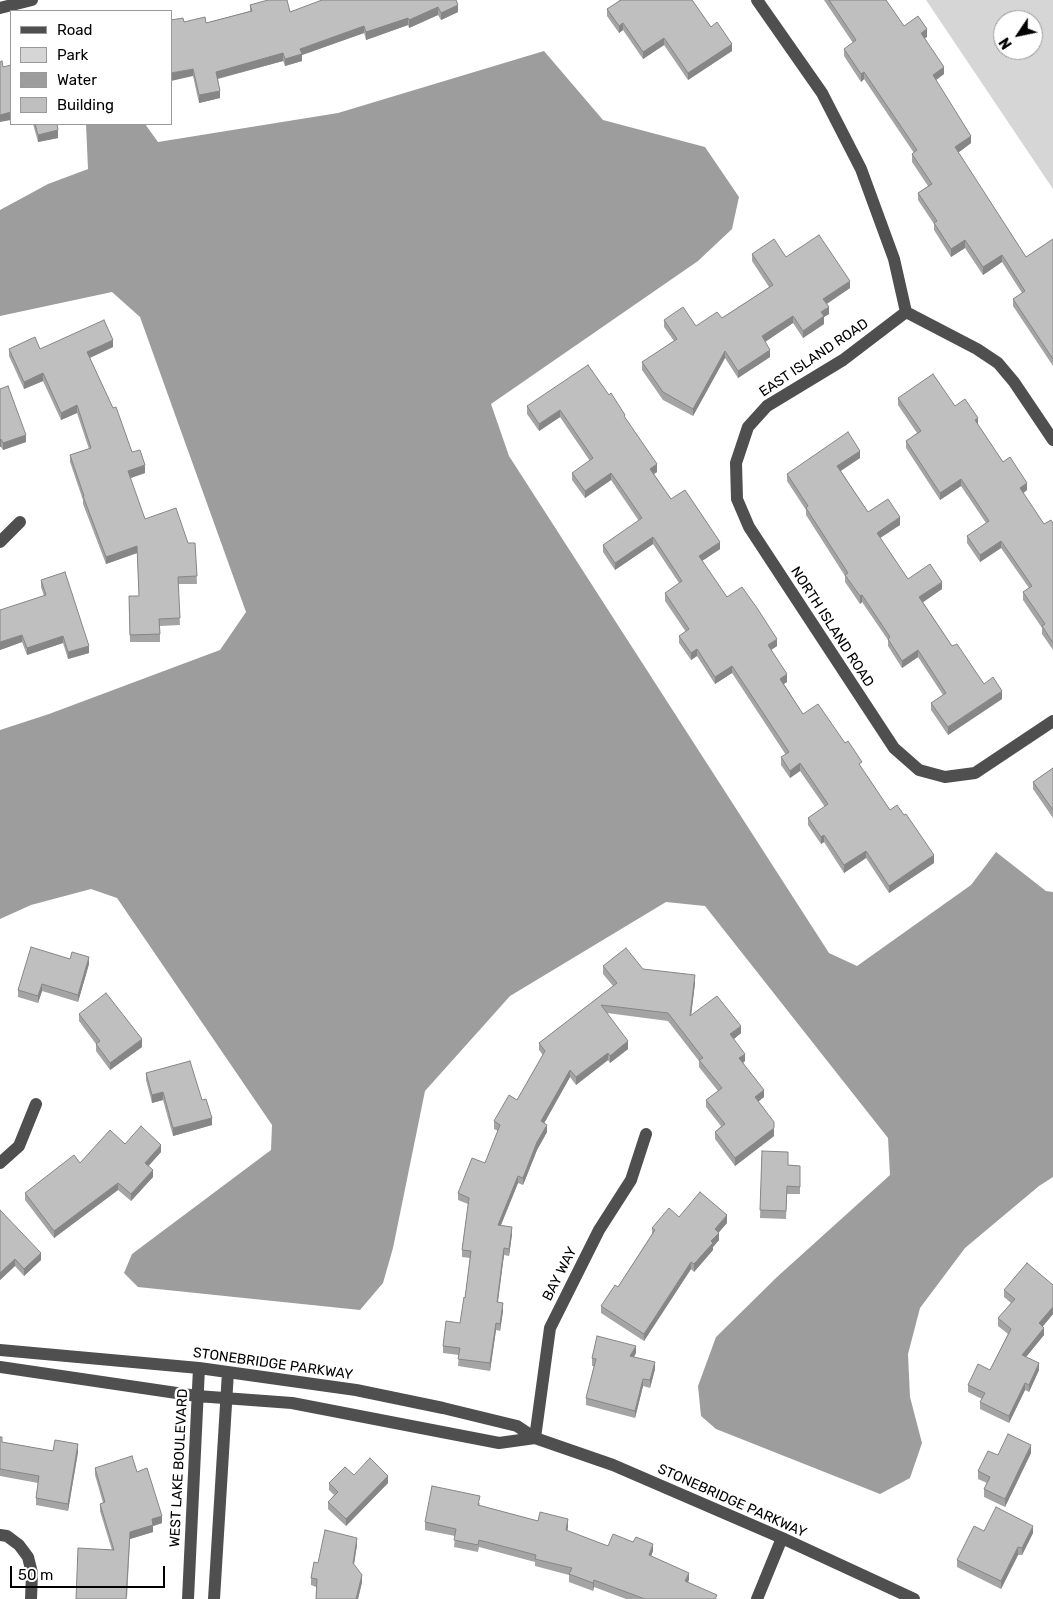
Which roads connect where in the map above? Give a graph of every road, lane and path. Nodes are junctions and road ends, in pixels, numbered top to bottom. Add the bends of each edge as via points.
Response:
1 (32, 0) edge
2 (757, 0) edge
3 (0, 8) edge
4 (906, 312) junction
5 (1053, 440) edge
6 (736, 463) joint
7 (20, 522) dead end
8 (0, 542) edge
9 (1053, 721) edge
10 (36, 1104) dead end
11 (646, 1134) dead end
12 (0, 1163) edge
13 (0, 1350) edge
14 (0, 1367) edge
15 (199, 1368) junction
16 (228, 1372) junction
17 (197, 1396) junction
18 (226, 1398) junction
19 (535, 1438) junction
20 (0, 1535) edge
21 (782, 1538) junction
22 (30, 1599) edge
23 (188, 1599) edge
24 (214, 1599) edge
25 (757, 1599) edge
26 (914, 1599) edge

1 - 3 street
2 - 4 street via 822,93 861,169 894,259
4 - 5 street via 998,363
4 - 6 street, EAST ISLAND ROAD via 843,360 767,406 748,427
6 - 9 street, NORTH ISLAND ROAD via 736,499 750,527 894,748 919,770 945,777 975,774
7 - 8 street
10 - 12 street via 20,1146
11 - 19 street, BAY WAY via 631,1180 599,1230 550,1328
13 - 15 street, STONEBRIDGE PARKWAY
14 - 17 street, STONEBRIDGE PARKWAY
15 - 16 street, STONEBRIDGE PARKWAY
15 - 17 street, WEST LAKE BOULEVARD
16 - 18 street
16 - 19 street, STONEBRIDGE PARKWAY via 356,1390 443,1408 517,1426
17 - 18 street, STONEBRIDGE PARKWAY
17 - 23 street, WEST LAKE BOULEVARD
18 - 19 street, STONEBRIDGE PARKWAY via 292,1403 499,1443
18 - 24 street
19 - 21 street, STONEBRIDGE PARKWAY via 613,1465
20 - 22 street via 19,1545 28,1557 32,1573
21 - 25 street
21 - 26 street, STONEBRIDGE PARKWAY

